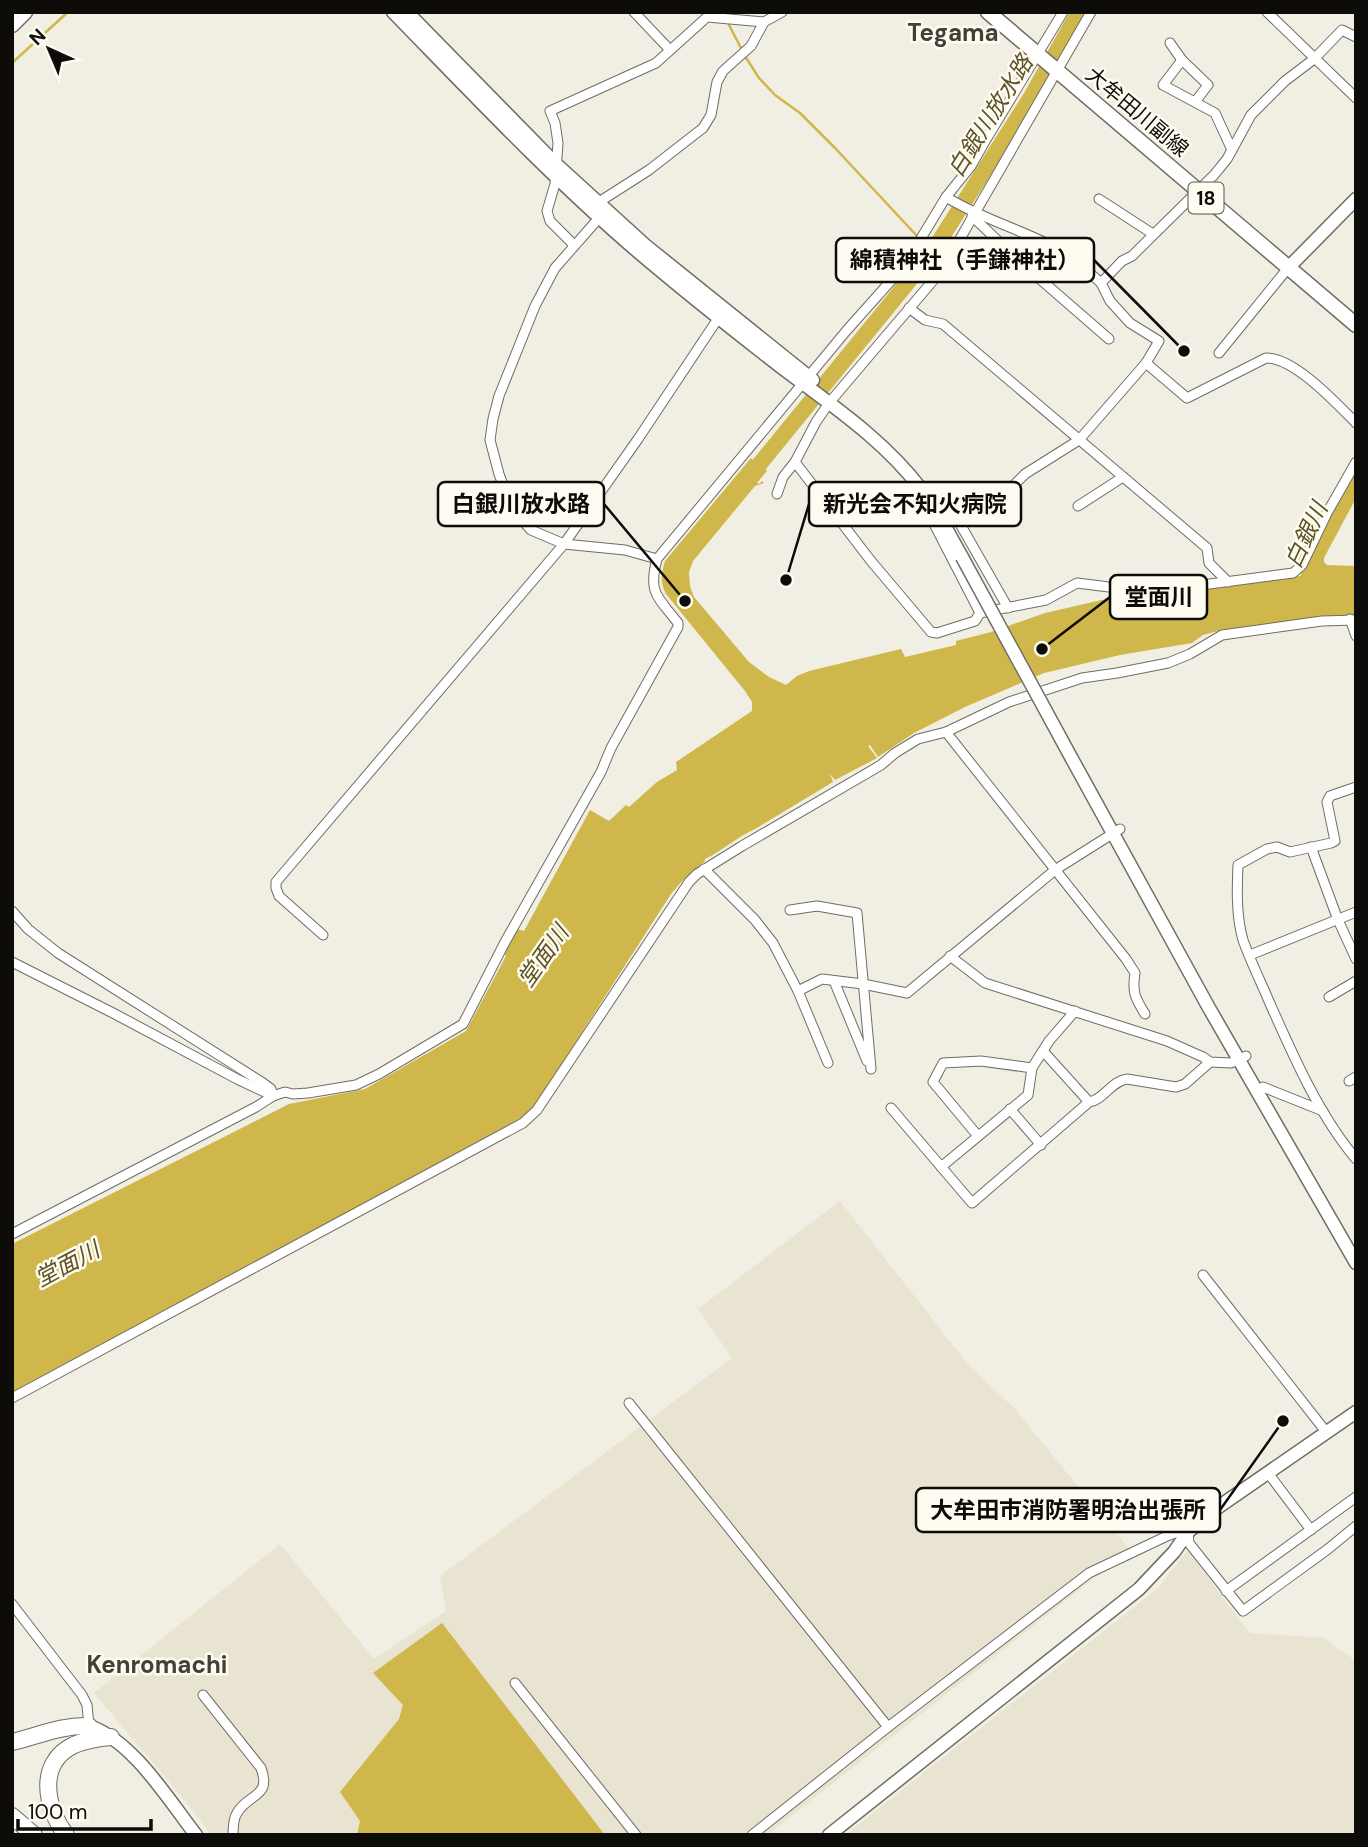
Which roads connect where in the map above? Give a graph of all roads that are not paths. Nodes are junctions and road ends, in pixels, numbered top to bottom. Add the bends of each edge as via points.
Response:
1 (25, 12) edge
2 (393, 12) edge
3 (407, 12) edge
4 (634, 12) edge
5 (782, 12) edge
6 (988, 12) edge
7 (1063, 12) edge
8 (1091, 12) edge
9 (1267, 12) edge
10 (764, 22) junction
11 (12, 25) edge
12 (1356, 37) edge
13 (1170, 43) dead end
14 (670, 50) junction
15 (1039, 55) junction
16 (1314, 59) junction
17 (1182, 60) junction
18 (1056, 71) junction
19 (1356, 98) edge
20 (1195, 102) junction
21 (1232, 150) junction
22 (556, 170) junction
23 (1198, 191) junction
24 (949, 198) junction
25 (1099, 199) dead end
26 (1356, 199) edge
27 (599, 202) junction
28 (972, 213) junction
29 (599, 218) junction
30 (1153, 234) junction
31 (574, 245) junction
32 (1288, 268) junction
33 (1101, 283) junction
34 (909, 308) junction
35 (721, 313) junction
36 (1356, 325) edge
37 (1109, 339) dead end
38 (1219, 354) dead end
39 (1146, 363) junction
40 (805, 379) junction
41 (831, 400) junction
42 (1356, 423) edge
43 (1079, 440) junction
44 (795, 462) junction
45 (1356, 462) edge
46 (1122, 477) junction
47 (777, 494) dead end
48 (999, 500) dead end
49 (937, 505) junction
50 (1078, 506) dead end
51 (564, 544) junction
52 (657, 559) junction
53 (1228, 582) junction
54 (1008, 608) junction
55 (980, 613) junction
56 (1353, 620) edge
57 (1356, 636) edge
58 (946, 732) junction
59 (1356, 787) edge
60 (1116, 831) junction
61 (1311, 848) junction
62 (704, 869) junction
63 (1055, 870) junction
64 (790, 910) dead end
65 (12, 911) edge
66 (1356, 912) edge
67 (1338, 920) junction
68 (323, 935) dead end
69 (950, 956) junction
70 (1250, 956) junction
71 (1356, 958) edge
72 (12, 962) edge
73 (834, 981) junction
74 (1356, 981) edge
75 (863, 984) junction
76 (798, 991) junction
77 (1329, 997) dead end
78 (1075, 1011) junction
79 (1145, 1014) dead end
80 (1043, 1051) junction
81 (1242, 1058) junction
82 (1210, 1062) junction
83 (828, 1063) dead end
84 (1032, 1068) junction
85 (1260, 1089) junction
86 (273, 1096) junction
87 (1089, 1102) junction
88 (891, 1108) dead end
89 (1010, 1109) junction
90 (1323, 1111) junction
91 (978, 1136) junction
92 (1041, 1145) junction
93 (1356, 1159) edge
94 (941, 1167) junction
95 (12, 1234) edge
96 (1356, 1248) edge
97 (1356, 1264) edge
98 (1203, 1275) dead end
99 (12, 1398) edge
100 (629, 1403) dead end
101 (1356, 1412) edge
102 (1327, 1433) junction
103 (1268, 1473) junction
104 (1356, 1497) edge
105 (1356, 1526) edge
106 (1311, 1530) junction
107 (1188, 1532) junction
108 (1226, 1591) junction
109 (12, 1604) edge
110 (515, 1682) dead end
111 (203, 1695) dead end
112 (888, 1727) junction
113 (89, 1733) junction
114 (111, 1737) joint
115 (12, 1742) edge
116 (12, 1816) edge
117 (12, 1825) edge
118 (23, 1835) edge
119 (34, 1835) edge
120 (66, 1835) edge
121 (196, 1835) edge
122 (233, 1835) edge
123 (636, 1835) edge
124 (752, 1835) edge
125 (829, 1835) edge

1 - 11 main road
2 - 22 street
3 - 22 street
4 - 14 street
5 - 10 street
6 - 15 main road, 大牟田川副線 / 18
7 - 15 street
8 - 18 street
9 - 16 street
10 - 14 street via 707,17
10 - 27 street via 751,46 723,71 703,128
12 - 16 street via 1342,30
13 - 17 street
14 - 22 street via 656,63 550,111 558,143
15 - 18 main road, 大牟田川副線 / 18
15 - 24 street
16 - 19 street
16 - 21 street via 1251,115
17 - 20 street via 1208,85
17 - 20 street via 1163,85
18 - 23 main road, 大牟田川副線 / 18
18 - 28 street
20 - 21 street via 1215,113
21 - 23 street
22 - 27 street
22 - 29 street
22 - 31 street via 547,211 550,221
23 - 30 street
23 - 32 main road, 大牟田川副線 / 18
24 - 28 street
24 - 40 street via 905,265
25 - 30 street
26 - 32 street
27 - 29 street
27 - 35 street
28 - 33 street via 1056,247
28 - 34 street via 942,270
28 - 37 street via 1017,260
29 - 31 street
29 - 35 street
30 - 33 street
31 - 51 street via 555,268 535,306 499,396 490,440 509,501 520,518 531,530
32 - 36 main road, 大牟田川副線 / 18
32 - 38 street
33 - 39 street via 1130,323 1159,341
34 - 41 street
34 - 43 street via 925,320 943,324
35 - 40 street
35 - 51 street
39 - 42 street via 1187,398 1273,358 1306,376
39 - 43 street
40 - 41 street
40 - 52 street
41 - 44 street
41 - 49 street via 894,447 926,483
43 - 46 street
43 - 48 street via 1026,474
44 - 47 street
44 - 55 street via 931,632 975,621
45 - 53 street via 1302,565 1293,573
46 - 50 street
46 - 53 street via 1207,548 1209,563
49 - 54 street via 951,508
49 - 55 street via 932,520
49 - 60 street
51 - 52 street via 625,550
51 - 68 street via 276,882 279,896
52 - 86 street via 653,586 678,628 463,1024 356,1085
53 - 54 street via 1149,592 1077,583 1046,600
54 - 55 street
56 - 57 street
56 - 58 street via 1222,635 1168,663 1082,678 1009,702
58 - 62 street via 914,741
58 - 63 street
59 - 61 street via 1330,796 1327,802 1335,841
60 - 63 street
60 - 81 street
61 - 67 street
61 - 70 street via 1290,852 1267,849 1238,865 1239,919
62 - 76 street via 773,943
62 - 99 street via 686,884 537,1110 523,1123
63 - 69 street
63 - 79 street via 1135,973 1133,989
64 - 75 street via 817,906 857,913
65 - 86 street via 58,953 264,1083
66 - 67 street
67 - 70 street
67 - 71 street
69 - 75 street via 907,993
69 - 78 street via 985,983
70 - 90 street
72 - 86 street
73 - 75 street
73 - 75 street via 870,1069
73 - 76 street via 822,979
74 - 77 street
76 - 83 street
78 - 80 street
78 - 82 street via 1167,1041
80 - 84 street
80 - 87 street
81 - 82 street via 1231,1063
81 - 85 street
82 - 87 street via 1185,1084 1175,1087 1121,1080 1097,1101
84 - 89 street via 1028,1095
84 - 91 street via 981,1061 943,1063 933,1082
85 - 90 street
85 - 96 street
85 - 97 street
86 - 95 street
87 - 92 street
88 - 94 street
89 - 91 street
89 - 92 street
90 - 93 street
91 - 94 street
92 - 94 street via 972,1203
98 - 102 street
100 - 112 street
101 - 102 street
102 - 103 street
103 - 106 street
103 - 107 street
104 - 106 street
105 - 108 street via 1243,1611
106 - 108 street
107 - 108 street via 1189,1543
107 - 112 street via 1167,1536 1088,1573
107 - 125 street via 1139,1589
109 - 113 street via 82,1695
110 - 123 street
111 - 122 street via 265,1778 261,1792 236,1814
112 - 124 street
113 - 114 highway
113 - 115 highway via 64,1727
113 - 120 highway via 60,1756 49,1777 51,1808
114 - 121 street via 139,1763
116 - 119 highway
117 - 118 highway

